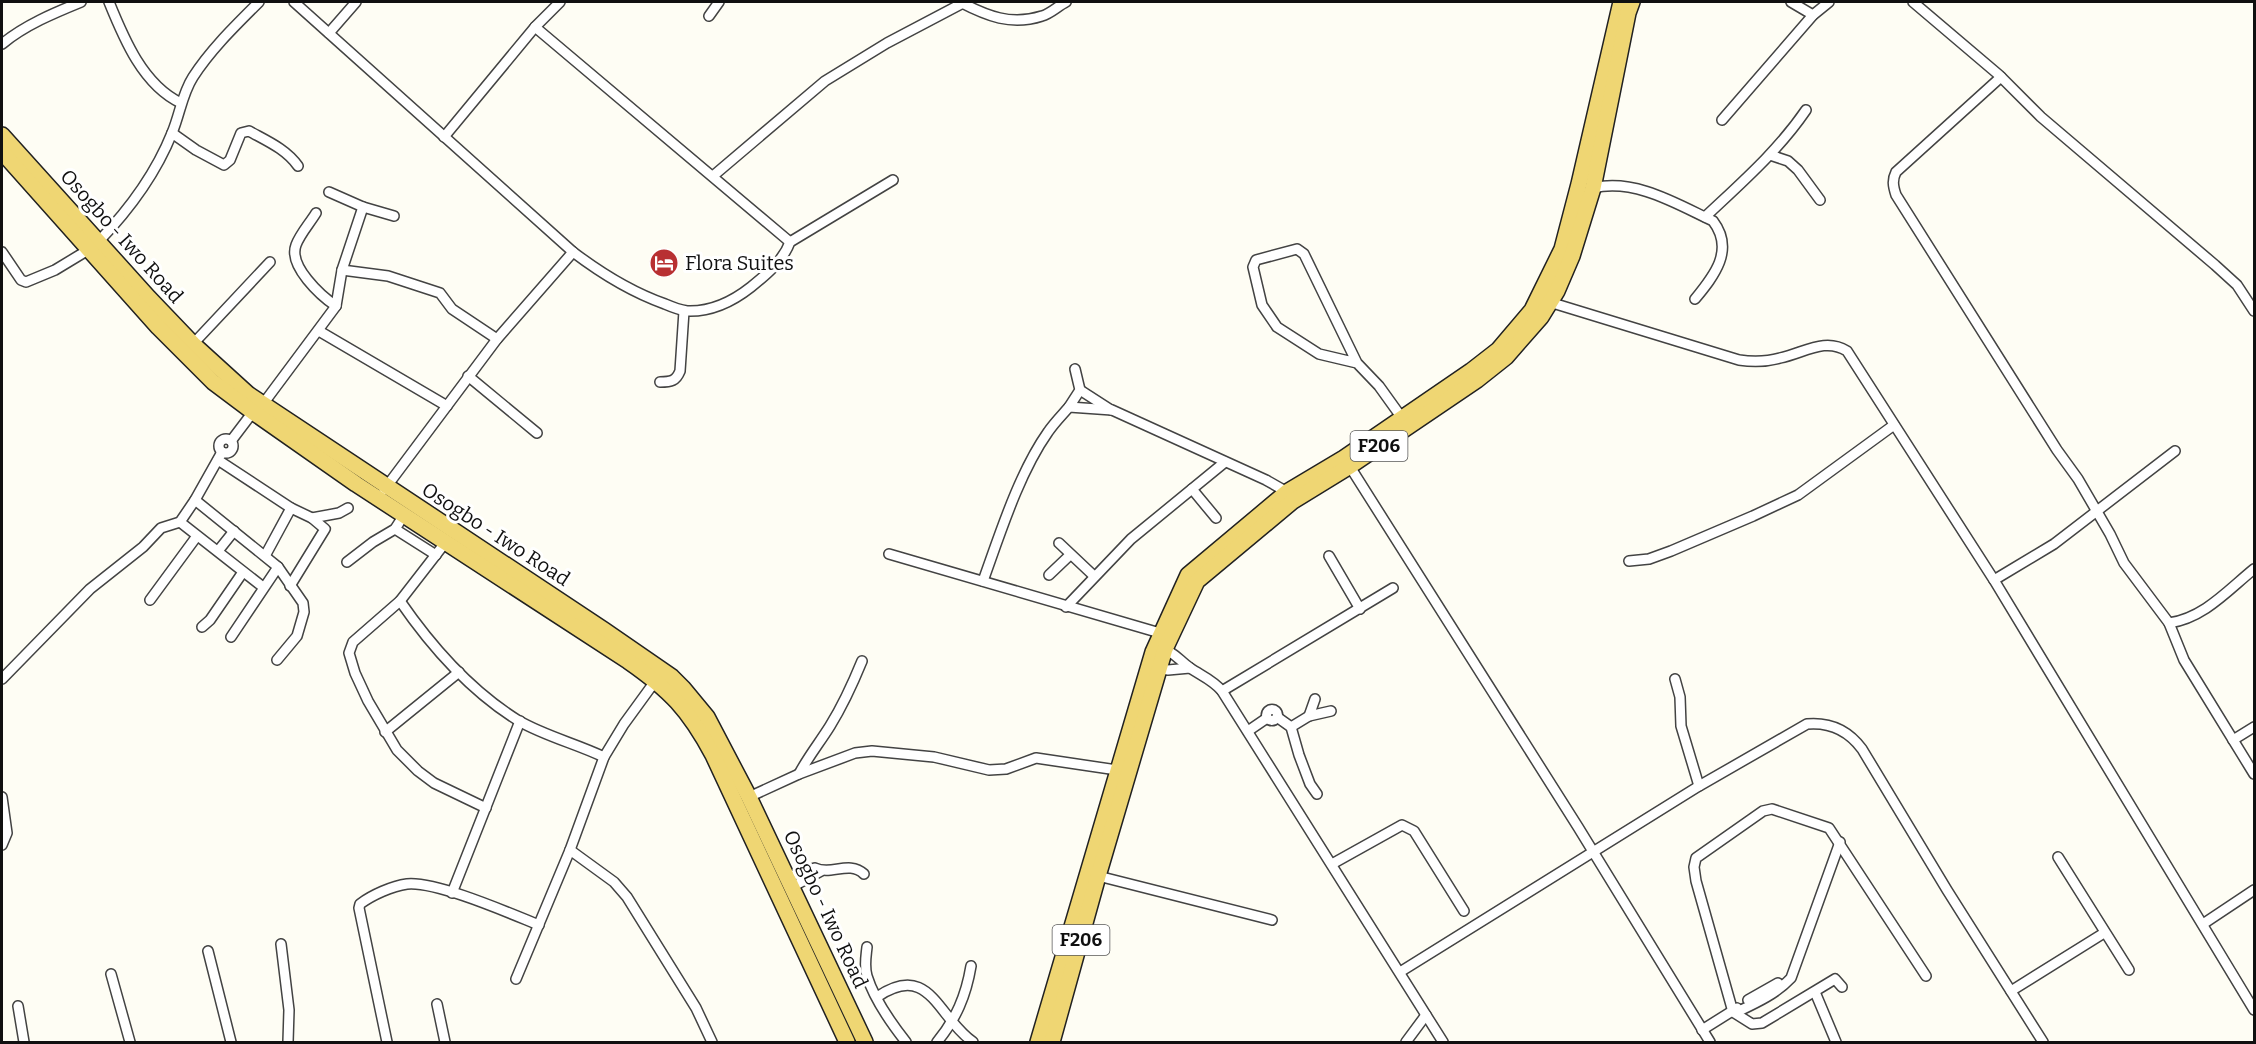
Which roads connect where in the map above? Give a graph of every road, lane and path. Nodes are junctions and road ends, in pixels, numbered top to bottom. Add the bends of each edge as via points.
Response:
1 (81, 2) edge
2 (109, 2) edge
3 (259, 2) edge
4 (294, 2) edge
5 (356, 2) edge
6 (560, 2) edge
7 (719, 2) edge
8 (962, 2) edge
9 (1066, 2) edge
10 (1621, 2) edge
11 (1632, 2) edge
12 (1791, 2) edge
13 (1829, 2) edge
14 (1913, 2) edge
15 (1813, 15) junction
16 (709, 16) dead end
17 (535, 27) junction
18 (329, 33) junction
19 (2, 44) edge
20 (2001, 77) junction
21 (181, 103) junction
22 (1806, 110) dead end
23 (1722, 120) dead end
24 (172, 133) junction
25 (2, 135) edge
26 (444, 137) junction
27 (2, 152) edge
28 (1770, 155) junction
29 (298, 166) dead end
30 (713, 176) junction
31 (893, 180) dead end
32 (1593, 188) junction
33 (328, 192) dead end
34 (1820, 200) dead end
35 (363, 207) junction
36 (316, 213) dead end
37 (394, 216) dead end
38 (1705, 217) junction
39 (790, 242) junction
40 (93, 246) junction
41 (2, 252) edge
42 (573, 252) junction
43 (270, 262) dead end
44 (342, 270) junction
45 (120, 276) junction
46 (1695, 299) dead end
47 (1544, 301) junction
48 (336, 306) junction
49 (684, 310) junction
50 (2254, 311) edge
51 (319, 331) junction
52 (497, 339) junction
53 (193, 344) junction
54 (1357, 363) junction
55 (1076, 369) dead end
56 (468, 376) junction
57 (660, 382) dead end
58 (1080, 390) junction
59 (447, 406) junction
60 (1069, 407) junction
61 (258, 408) junction
62 (1112, 410) junction
63 (1402, 418) junction
64 (1894, 424) junction
65 (537, 433) dead end
66 (2175, 451) dead end
67 (220, 456) junction
68 (1225, 462) junction
69 (1347, 462) junction
70 (1192, 489) junction
71 (1287, 492) junction
72 (383, 493) junction
73 (195, 500) junction
74 (291, 508) junction
75 (348, 508) dead end
76 (2096, 512) junction
77 (404, 515) junction
78 (312, 518) junction
79 (1216, 518) dead end
80 (180, 522) junction
81 (395, 529) junction
82 (234, 531) junction
83 (198, 536) junction
84 (1059, 543) dead end
85 (440, 549) junction
86 (218, 551) junction
87 (889, 554) dead end
88 (1070, 555) junction
89 (265, 556) junction
90 (1329, 556) dead end
91 (1629, 561) dead end
92 (347, 562) dead end
93 (278, 567) junction
94 (2254, 569) edge
95 (243, 572) junction
96 (1049, 575) dead end
97 (1094, 576) junction
98 (1994, 580) junction
99 (983, 581) junction
100 (290, 586) junction
101 (263, 587) junction
102 (1393, 588) dead end
103 (150, 600) dead end
104 (400, 601) junction
105 (1066, 607) junction
106 (1360, 609) junction
107 (2169, 623) junction
108 (202, 627) dead end
109 (231, 637) dead end
110 (1160, 643) junction
111 (277, 660) dead end
112 (862, 661) dead end
113 (1154, 667) junction
114 (1190, 668) junction
115 (459, 672) junction
116 (2, 679) edge
117 (1675, 679) dead end
118 (656, 681) junction
119 (1222, 691) junction
120 (1315, 699) dead end
121 (1331, 711) dead end
122 (1309, 716) junction
123 (520, 721) junction
124 (1291, 727) junction
125 (2254, 728) edge
126 (1248, 730) junction
127 (385, 732) junction
128 (2234, 740) junction
129 (604, 757) junction
130 (1118, 770) junction
131 (799, 774) junction
132 (2254, 774) edge
133 (1699, 786) junction
134 (1317, 794) dead end
135 (2, 796) edge
136 (749, 797) junction
137 (486, 808) junction
138 (1840, 843) junction
139 (2, 845) edge
140 (570, 850) junction
141 (1593, 852) junction
142 (2058, 857) dead end
143 (1332, 864) junction
144 (864, 874) dead end
145 (1098, 876) junction
146 (790, 882) junction
147 (2254, 890) edge
148 (452, 893) junction
149 (1464, 911) dead end
150 (1272, 920) dead end
151 (2203, 924) junction
152 (539, 925) junction
153 (2104, 933) junction
154 (281, 944) dead end
155 (867, 947) dead end
156 (208, 951) dead end
157 (971, 966) dead end
158 (2129, 970) dead end
159 (1400, 972) junction
160 (111, 974) dead end
161 (1926, 976) dead end
162 (516, 979) dead end
163 (1842, 987) dead end
164 (2011, 991) junction
165 (1815, 992) junction
166 (877, 997) junction
167 (1057, 1001) junction
168 (437, 1004) dead end
169 (18, 1006) dead end
170 (2254, 1010) edge
171 (1735, 1011) junction
172 (1426, 1015) junction
173 (952, 1023) junction
174 (1702, 1030) junction
175 (24, 1042) edge
176 (130, 1042) edge
177 (231, 1042) edge
178 (288, 1042) edge
179 (387, 1042) edge
180 (445, 1042) edge
181 (712, 1042) edge
182 (847, 1042) edge
183 (865, 1042) edge
184 (906, 1042) edge
185 (937, 1042) edge
186 (973, 1042) edge
187 (1031, 1042) edge
188 (1038, 1042) edge
189 (1052, 1042) edge
190 (1061, 1042) edge
191 (1406, 1042) edge
192 (1443, 1042) edge
193 (1710, 1042) edge
194 (1836, 1042) edge
195 (2043, 1042) edge

1 - 19 street via 46,17
2 - 21 street via 121,31 156,87
3 - 21 street via 192,78
4 - 18 street
5 - 18 street
6 - 17 street
7 - 16 street
8 - 9 street via 994,18 1019,20 1043,16
8 - 30 street via 825,81
10 - 47 main road, F206 via 1579,184
11 - 32 main road, F206
12 - 15 street
13 - 15 street
14 - 20 street
15 - 23 street
17 - 26 street
17 - 30 street
18 - 26 street
20 - 50 street via 2041,117 2216,265 2237,285
20 - 76 street via 1896,172 1893,186
21 - 24 street
22 - 28 street
24 - 29 street via 224,165 241,133 249,131 282,149
24 - 40 street via 121,218
25 - 40 main road, Osogbo - Iwo Road
26 - 42 street
27 - 40 main road, Osogbo - Iwo Road
28 - 34 street via 1788,161
28 - 38 street
30 - 39 street
31 - 39 street
32 - 38 street via 1608,185 1636,190 1674,200
32 - 47 main road, F206 via 1572,256
33 - 35 street
35 - 37 street
35 - 44 street
36 - 48 street via 296,245 295,256 321,297
38 - 46 street via 1718,227 1723,245 1721,261
39 - 49 street via 776,265 746,292 713,308
40 - 41 street via 55,270 26,282
40 - 45 main road, Osogbo - Iwo Road
42 - 49 street via 634,292
42 - 52 street
43 - 53 street
44 - 48 street
44 - 52 street via 388,276 440,294 452,309
45 - 53 main road, Osogbo - Iwo Road
45 - 61 main road, Osogbo - Iwo Road via 158,327 213,382
47 - 63 main road, F206 via 1498,350
47 - 64 street via 1738,360 1757,362 1824,345 1840,347 1853,358
47 - 69 main road, F206 via 1541,317 1506,357 1477,380
48 - 51 street
49 - 57 street via 680,371 671,382
51 - 59 street
51 - 61 street
52 - 56 street
53 - 61 main road, Osogbo - Iwo Road
54 - 54 street via 1319,354 1277,327 1262,305 1254,263 1300,251
54 - 63 street
55 - 58 street
56 - 59 street
56 - 65 street
58 - 60 street
58 - 62 street
59 - 72 street
60 - 62 street
60 - 99 street via 1031,461
61 - 67 street via 231,441 220,442
61 - 72 main road, Osogbo - Iwo Road
62 - 68 street
63 - 69 main road, F206
64 - 91 street via 1798,495 1671,551
64 - 98 street
66 - 76 street
67 - 73 street
67 - 74 street
68 - 70 street
68 - 71 street
69 - 71 main road, F206
69 - 110 main road, F206 via 1293,501 1197,581
69 - 141 street
70 - 79 street
70 - 97 street via 1131,539
71 - 110 main road, F206 via 1188,574
72 - 77 main road, Osogbo - Iwo Road
72 - 136 main road, Osogbo - Iwo Road via 604,630 672,677 707,717
73 - 80 street
73 - 82 street
74 - 78 street
74 - 89 street
75 - 78 street
76 - 98 street via 2054,544
76 - 107 street via 2124,563
77 - 81 street
77 - 85 main road, Osogbo - Iwo Road
78 - 100 street via 325,529
80 - 83 street
80 - 116 street via 161,528 90,589
81 - 85 street
81 - 92 street
82 - 86 street
82 - 89 street
83 - 86 street
83 - 103 street
84 - 88 street
85 - 104 street
85 - 118 main road, Osogbo - Iwo Road
86 - 95 street
87 - 99 street
88 - 96 street
88 - 97 street
89 - 93 street
90 - 106 street
93 - 100 street
93 - 101 street
94 - 107 street via 2196,615
95 - 101 street
95 - 108 street
97 - 105 street
98 - 151 street
99 - 105 street
100 - 111 street via 303,603 304,612 297,636
101 - 109 street
102 - 106 street
104 - 115 street via 434,647
104 - 127 street via 349,647 355,673
105 - 110 street
106 - 119 street
107 - 128 street via 2184,660
110 - 113 main road, F206
110 - 114 street
112 - 131 street via 835,718
113 - 114 street
113 - 130 main road, F206
113 - 145 main road, F206
114 - 119 street via 1212,680
115 - 123 street
115 - 127 street
117 - 133 street via 1681,726
118 - 129 street
118 - 182 main road, Osogbo - Iwo Road via 678,701 702,734
119 - 126 street
120 - 122 street
121 - 122 street
122 - 124 street
123 - 129 street
123 - 137 street
124 - 126 street via 1272,717
124 - 134 street
125 - 128 street
126 - 143 street
127 - 137 street via 418,771
128 - 132 street
129 - 140 street
130 - 131 street via 1036,758 1006,769 989,770 934,757 872,751 855,753
130 - 167 main road, F206
131 - 136 street
133 - 141 street
133 - 164 street via 1807,724 1824,722 1854,738
135 - 139 street via 7,833
136 - 146 main road, Osogbo - Iwo Road
137 - 148 street
138 - 161 street
138 - 171 street via 1791,978 1765,998
138 - 171 street via 1829,828 1772,809 1763,811 1696,858 1696,881
140 - 152 street
140 - 181 street via 614,882 627,897 696,1008
141 - 159 street
141 - 174 street
142 - 153 street
143 - 149 street via 1406,825 1414,831
143 - 159 street
144 - 146 street via 847,867
145 - 150 street
145 - 167 main road, F206
146 - 183 main road, Osogbo - Iwo Road
147 - 151 street
148 - 152 street
148 - 179 street via 408,884 358,908
151 - 170 street
152 - 162 street
153 - 158 street
153 - 164 street
154 - 178 street via 290,1011
155 - 166 street via 867,976
156 - 177 street
157 - 173 street via 963,1000
159 - 172 street
160 - 176 street
163 - 165 street via 1835,978
164 - 195 street
165 - 171 street via 1762,1023 1752,1024
165 - 194 street
166 - 173 street via 889,988 918,986
166 - 184 street
167 - 187 main road via 1041,1009
167 - 188 main road, F206
167 - 189 main road, F206
167 - 190 main road via 1064,1023
168 - 180 street
169 - 175 street
171 - 174 street
172 - 191 street
172 - 192 street
173 - 185 street
173 - 186 street
174 - 193 street

